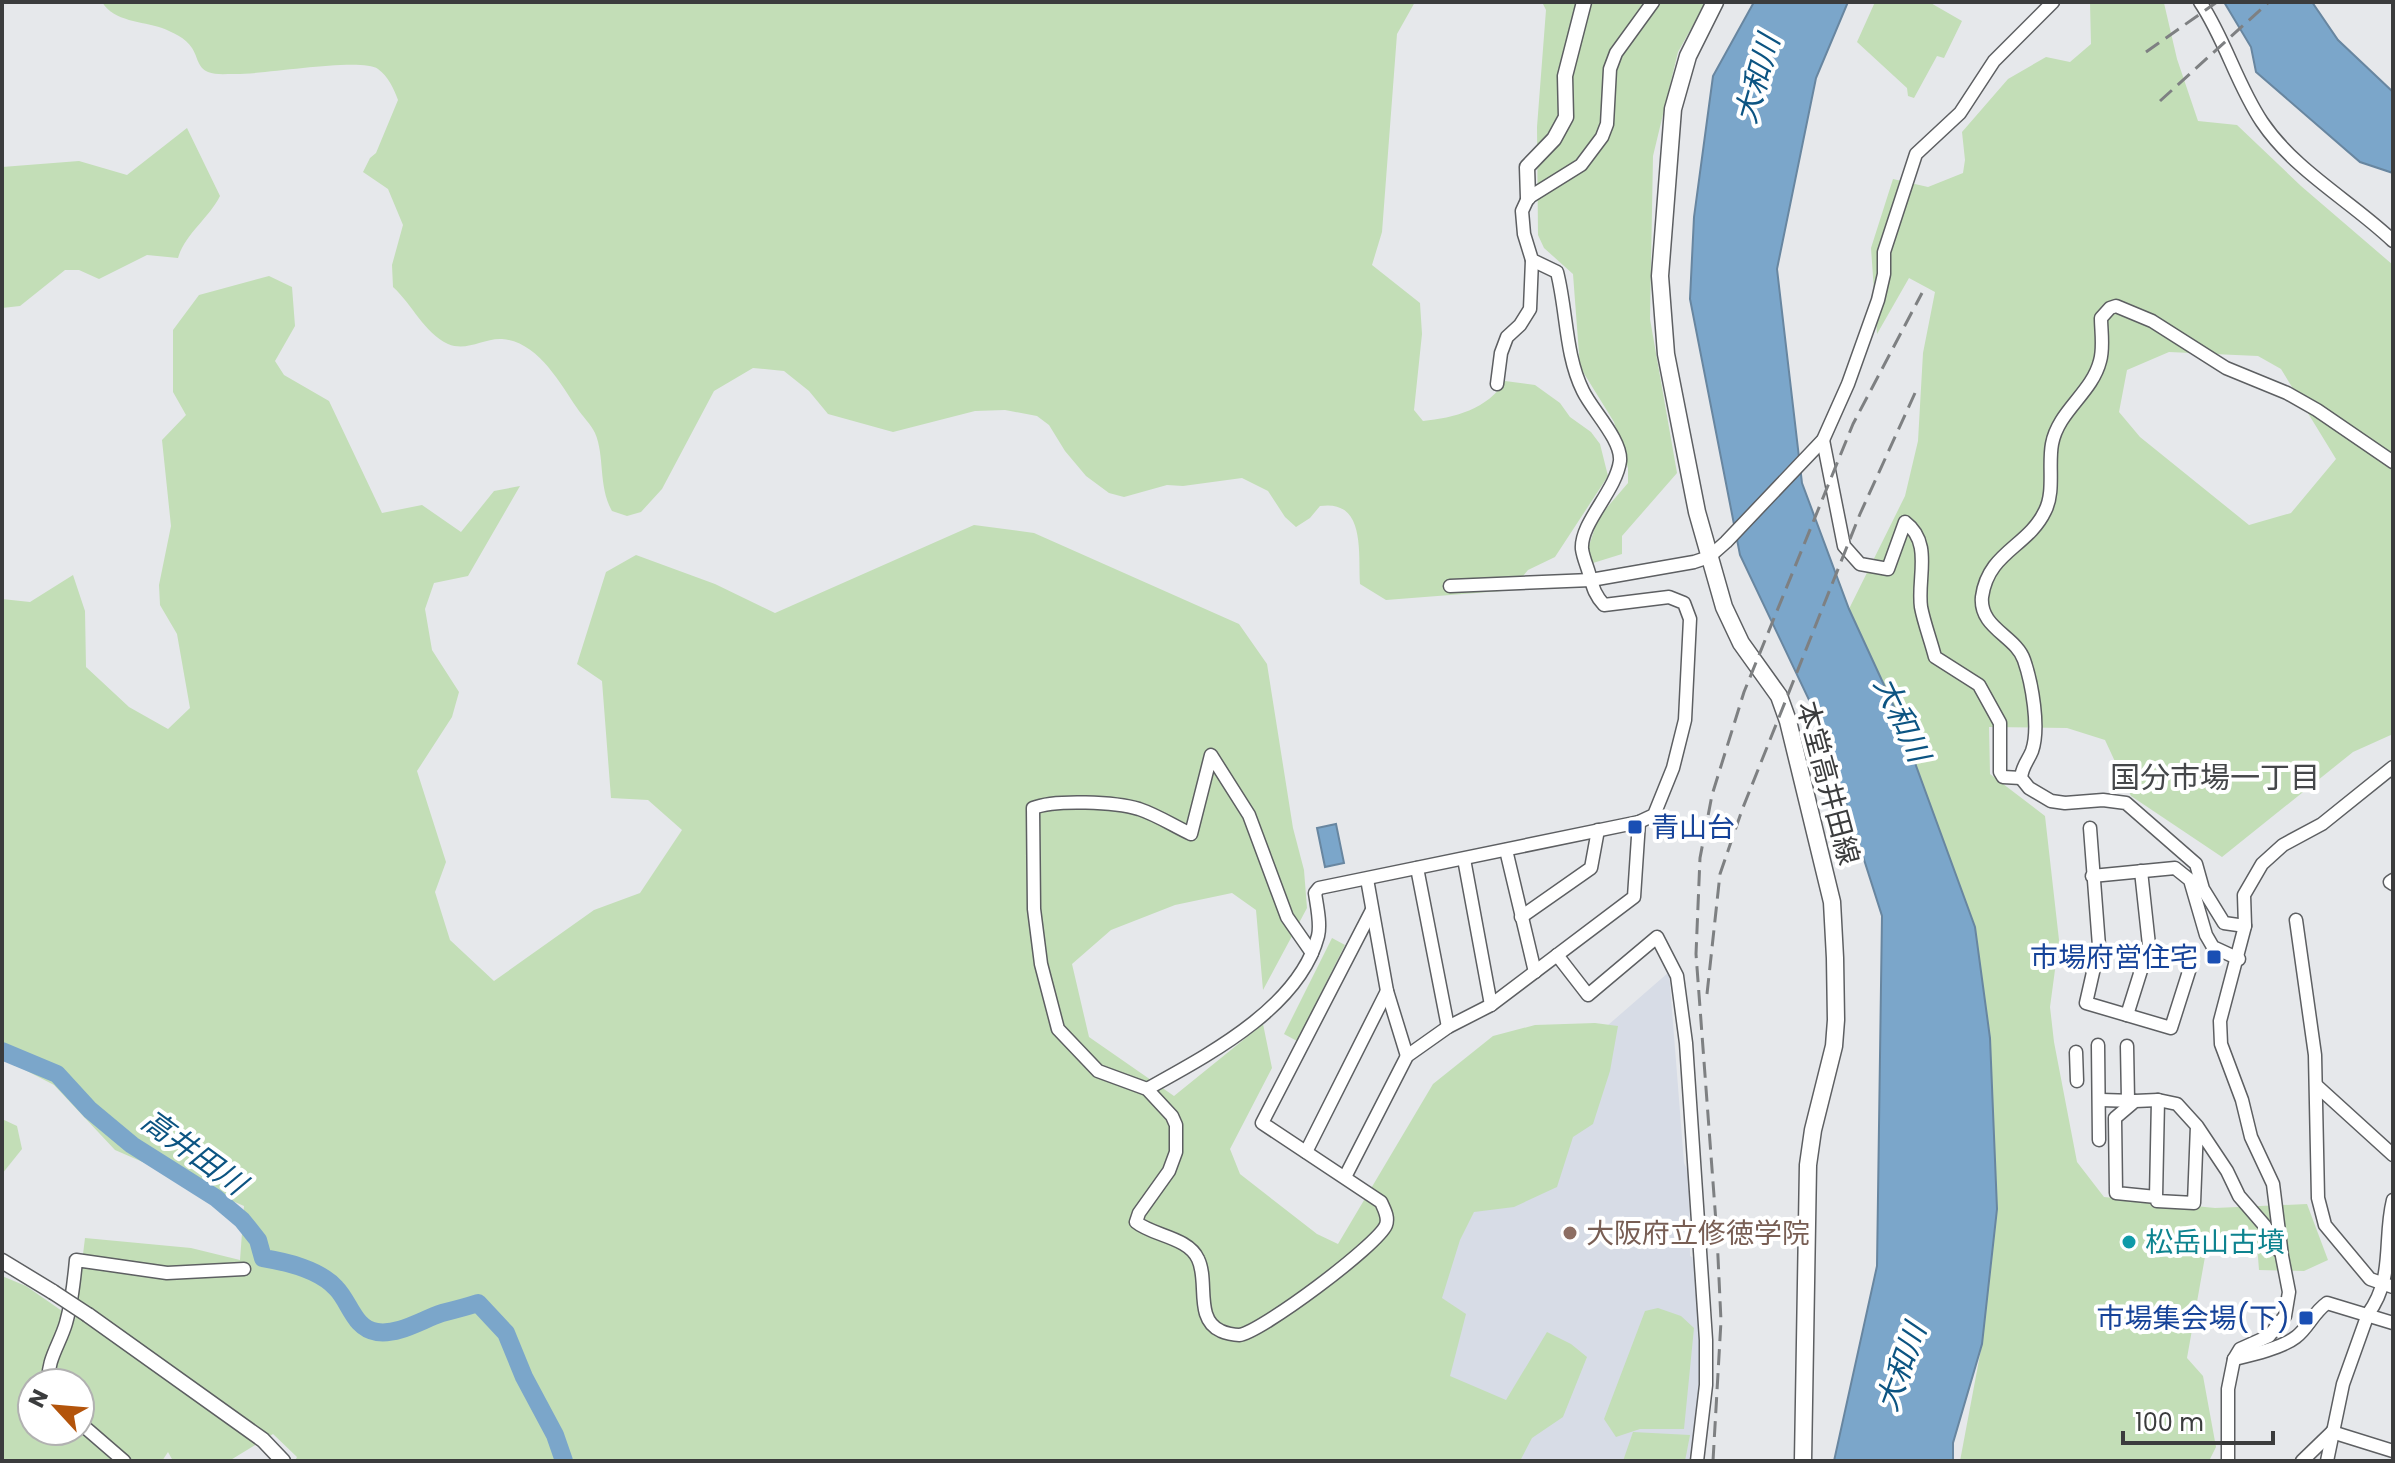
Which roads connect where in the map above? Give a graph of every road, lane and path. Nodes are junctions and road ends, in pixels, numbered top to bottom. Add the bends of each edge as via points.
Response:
1 (1584, 2) edge
2 (1653, 2) edge
3 (1715, 2) edge
4 (2053, 2) edge
5 (2200, 2) edge
6 (1528, 198) junction
7 (2393, 241) edge
8 (1532, 260) junction
9 (1497, 384) dead end
10 (1819, 443) junction
11 (2393, 462) edge
12 (1709, 557) junction
13 (1591, 580) junction
14 (1450, 586) dead end
15 (2393, 767) edge
16 (2021, 778) junction
17 (1639, 822) junction
18 (2090, 828) dead end
19 (1598, 830) junction
20 (1506, 850) junction
21 (1464, 859) junction
22 (1417, 868) junction
23 (2141, 871) junction
24 (2092, 876) junction
25 (1367, 879) junction
26 (1372, 910) junction
27 (1521, 917) junction
28 (2296, 920) dead end
29 (2245, 926) junction
30 (1312, 953) junction
31 (1557, 955) junction
32 (2239, 959) junction
33 (2191, 965) dead end
34 (1535, 972) junction
35 (1387, 991) junction
36 (1491, 1005) junction
37 (2127, 1015) junction
38 (1448, 1027) junction
39 (2098, 1045) dead end
40 (2127, 1046) dead end
41 (2076, 1052) dead end
42 (1407, 1056) junction
43 (2099, 1072) junction
44 (2317, 1086) junction
45 (1147, 1089) junction
46 (2101, 1100) junction
47 (2158, 1100) junction
48 (2131, 1101) junction
49 (2197, 1126) junction
50 (2099, 1140) dead end
51 (1306, 1152) junction
52 (2393, 1155) edge
53 (1345, 1177) junction
54 (2156, 1197) junction
55 (2393, 1202) edge
56 (2282, 1256) junction
57 (2, 1261) edge
58 (244, 1269) dead end
59 (2388, 1285) edge
60 (2368, 1314) junction
61 (2393, 1323) edge
62 (2234, 1359) junction
63 (48, 1367) edge
64 (2332, 1432) junction
65 (96, 1437) edge
66 (2393, 1451) edge
67 (124, 1461) edge
68 (283, 1461) edge
69 (1697, 1461) edge
70 (1803, 1461) edge
71 (2228, 1461) edge
72 (2302, 1461) edge
73 (2327, 1461) edge

1 - 6 street via 1565,76 1566,117 1554,139 1527,167
2 - 6 street via 1616,53 1602,137 1581,165
3 - 12 main road, 本堂高井田線 via 1688,56 1673,109 1660,276 1666,354
4 - 10 street via 1994,61 1960,113 1916,154 1887,242 1878,300 1848,384
5 - 7 street via 2262,122
6 - 8 street via 1522,211
8 - 9 street via 1530,309 1507,337
8 - 13 street via 1557,272 1573,368 1620,457 1614,484 1591,519 1581,547
10 - 12 street
10 - 16 street via 1844,546 1860,564 1888,569 1905,522 1917,534 1923,553 1921,606 1935,657 1979,685 2000,723 2000,772
11 - 16 street via 2287,393 2226,368 2152,321 2110,308 2101,318 2101,359 2052,442 2046,509 1987,575 1982,600 1983,614 2023,656 2028,677 2036,728
12 - 13 street
12 - 70 main road, 本堂高井田線 via 1735,631 1779,696 1788,721 1832,902 1834,1046 1808,1165
13 - 14 street
13 - 17 street via 1593,594 1604,605 1669,597 1684,603 1690,619 1685,720 1673,768 1654,815
15 - 29 street via 2262,864 2244,895
16 - 29 street via 2051,801 2126,803 2196,864 2203,889 2224,923
17 - 19 street
17 - 31 street via 1634,897
18 - 24 street
19 - 20 street
19 - 27 street via 1591,868
20 - 21 street
20 - 27 street
21 - 22 street
21 - 36 street
22 - 25 street
22 - 38 street
23 - 24 street
23 - 32 street via 2175,868 2190,880 2213,947
23 - 37 street via 2149,945
24 - 37 street via 2099,946 2086,1003
25 - 26 street
25 - 30 street via 1315,893 1319,933
26 - 35 street
26 - 51 street via 1262,1123
27 - 34 street
28 - 44 street
29 - 32 street
30 - 45 street via 1297,981 1265,1015
30 - 45 street via 1287,917 1249,815 1211,755 1191,834 1138,809 1082,804 1033,808 1034,909 1058,1029 1098,1071
31 - 34 street
31 - 69 street via 1588,995 1657,937 1677,976 1705,1300 1706,1385
32 - 56 street via 2220,1021 2221,1044 2251,1137 2273,1184
33 - 37 street via 2171,1028
34 - 36 street
35 - 42 street
35 - 51 street
36 - 38 street
38 - 42 street
39 - 43 street
40 - 48 street
41 - 43 street via 2077,1076
42 - 53 street
43 - 46 street
44 - 52 street
44 - 59 street via 2318,1198 2325,1225 2370,1279
45 - 53 street via 1172,1116 1178,1134 1169,1171 1136,1222 1194,1252 1200,1261 1204,1311 1220,1331 1238,1335 1252,1330 1376,1238 1387,1224 1381,1202
46 - 48 street
46 - 50 street
47 - 48 street
47 - 49 street via 2177,1104
47 - 54 street
48 - 54 street via 2115,1118 2116,1193
49 - 54 street via 2194,1203
49 - 56 street
51 - 53 street
55 - 59 street
56 - 62 street via 2289,1292 2285,1316 2269,1336 2240,1349
57 - 68 street, bridge via 88,1315 263,1440
58 - 63 street via 167,1273 76,1260 65,1326
59 - 60 street
60 - 61 street
60 - 62 street via 2327,1303 2296,1337
60 - 64 street
62 - 71 street via 2227,1400
64 - 66 street
64 - 72 street
64 - 73 street
65 - 67 street

